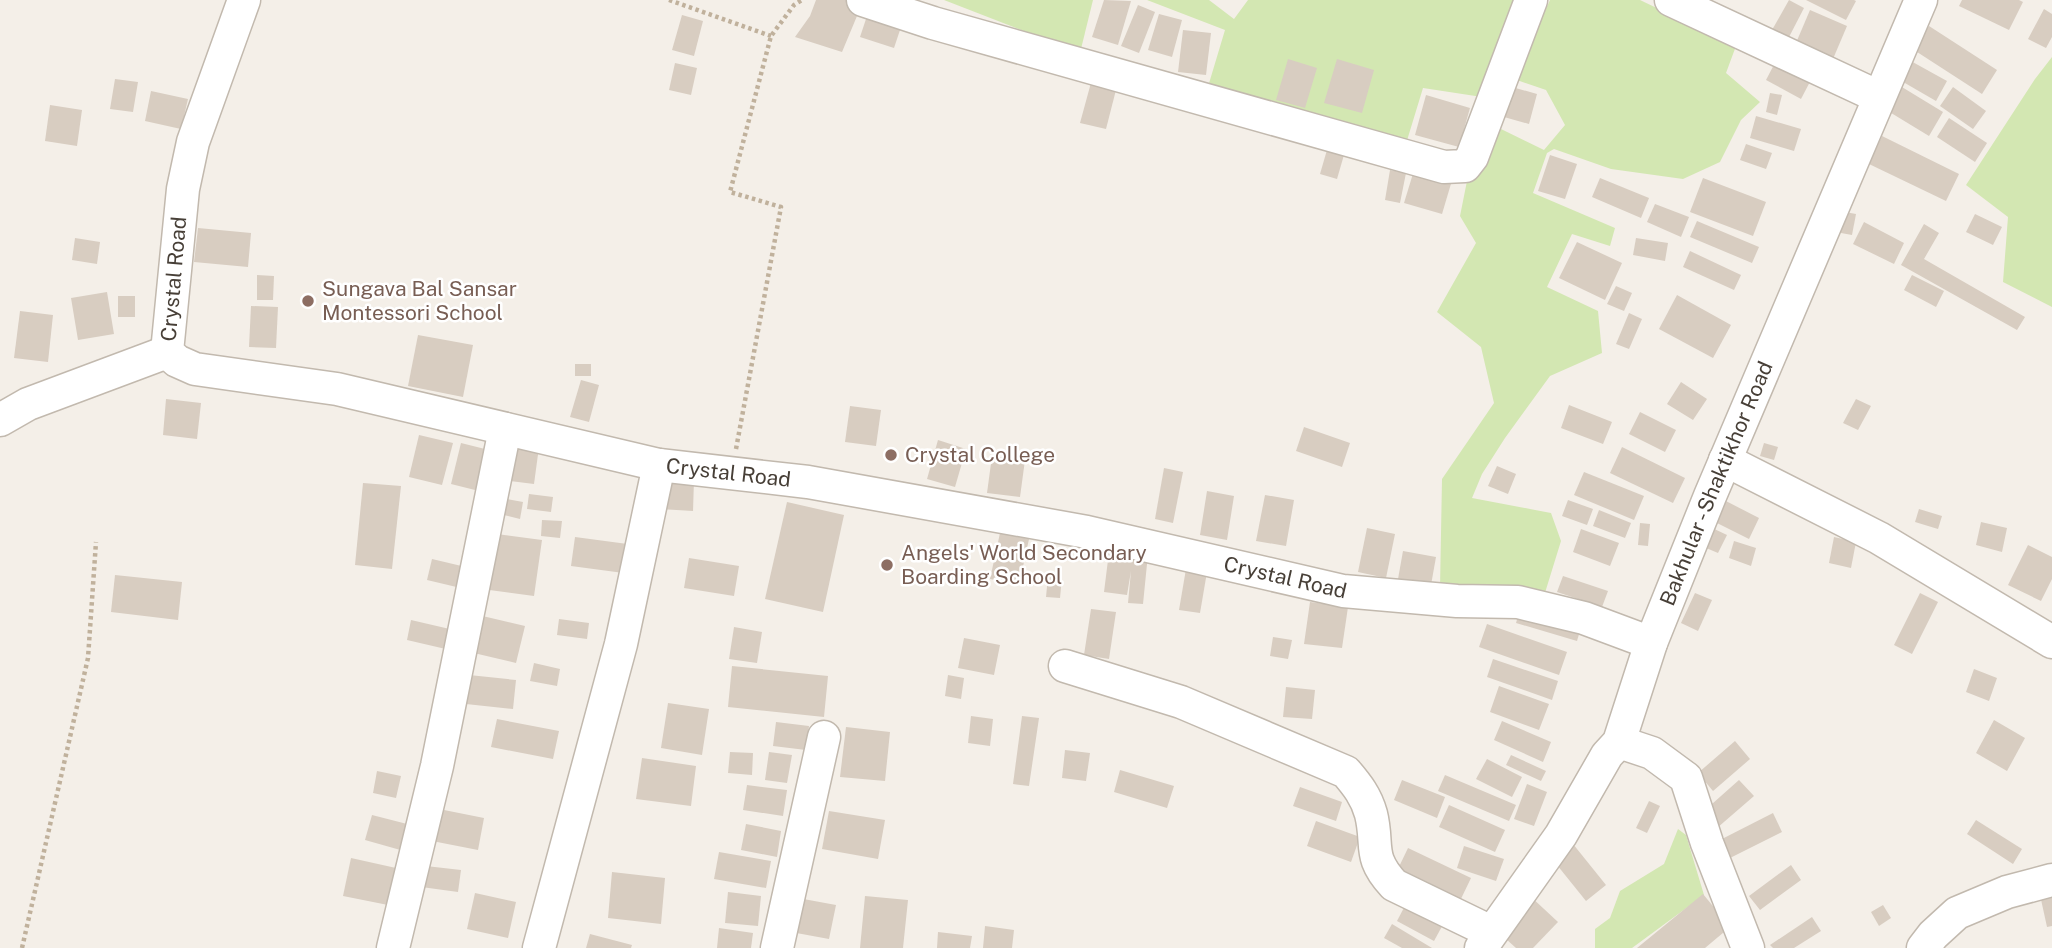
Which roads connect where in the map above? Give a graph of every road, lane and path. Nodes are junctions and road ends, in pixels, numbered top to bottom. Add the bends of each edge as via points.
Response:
1 (244, 0) edge
2 (669, 0) edge
3 (802, 0) edge
4 (863, 0) edge
5 (1531, 0) edge
6 (1671, 0) edge
7 (1921, 0) edge
8 (771, 36) junction
9 (1880, 97) junction
10 (167, 352) junction
11 (0, 420) edge
12 (505, 429) junction
13 (1725, 460) junction
14 (659, 465) junction
15 (740, 474) junction
16 (96, 542) dead end
17 (2052, 642) edge
18 (1651, 643) junction
19 (1065, 666) dead end
20 (824, 737) dead end
21 (1619, 742) junction
22 (2052, 880) edge
23 (1486, 940) edge
24 (22, 948) edge
25 (393, 948) edge
26 (539, 948) edge
27 (779, 948) edge
28 (1748, 948) edge
29 (1923, 948) edge

1 - 10 street, Crystal Road via 193,142 183,188
2 - 8 path
3 - 8 path
4 - 5 street via 1444,167 1465,166 1472,157
6 - 9 street
7 - 9 street, Bakhular - Shaktikhor Road
8 - 15 path via 730,192 782,207 736,450
9 - 13 street, Bakhular - Shaktikhor Road
10 - 11 street via 28,404
10 - 12 street, Crystal Road via 195,369 337,389
12 - 14 street, Crystal Road
12 - 25 street via 437,766
13 - 17 street via 1879,538
13 - 18 street, Bakhular - Shaktikhor Road
14 - 15 street, Crystal Road
14 - 26 street via 621,644
15 - 18 street, Crystal Road via 1087,532 1343,591 1518,603 1584,618
16 - 24 path via 88,658
18 - 21 street, Bakhular - Shaktikhor Road
19 - 23 street via 1181,702 1346,772 1364,794 1372,817 1374,854 1382,872 1394,885
20 - 27 street
21 - 23 street, Bakhular - Shaktikhor Road via 1561,835
21 - 28 street via 1652,753 1686,778
22 - 29 street via 1957,913

